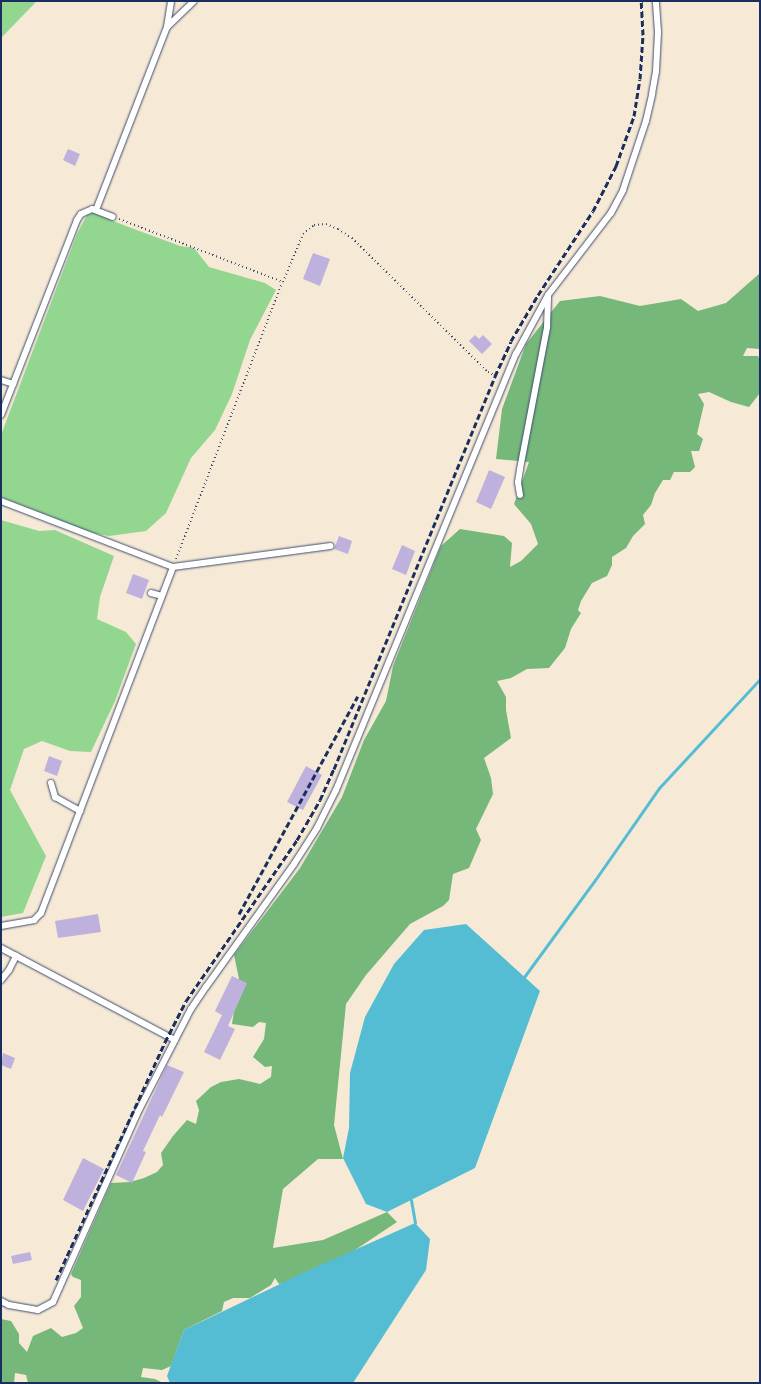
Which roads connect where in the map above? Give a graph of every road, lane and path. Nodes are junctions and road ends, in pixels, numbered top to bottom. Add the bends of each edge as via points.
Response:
1 (194, 1) edge
2 (656, 1) edge
3 (171, 2) dead end
4 (168, 27) junction
5 (96, 210) junction
6 (113, 217) joint
7 (283, 282) junction
8 (548, 295) junction
9 (504, 379) junction
10 (1, 380) edge
11 (13, 384) junction
12 (1, 415) edge
13 (520, 495) dead end
14 (1, 501) edge
15 (331, 546) dead end
16 (173, 567) junction
17 (152, 593) dead end
18 (162, 596) junction
19 (51, 783) dead end
20 (80, 811) junction
21 (1, 926) edge
22 (1, 948) edge
23 (16, 956) junction
24 (1, 980) edge
25 (175, 1040) junction
26 (1, 1301) edge

1 - 4 lane
2 - 8 lane via 658,32 652,94 646,122 623,190 611,212
3 - 4 lane
4 - 5 lane
5 - 6 lane
5 - 11 lane via 86,211 77,220
6 - 7 path
7 - 9 path via 304,234 314,225 326,224 338,229 352,238 488,372
7 - 16 path
8 - 9 lane
8 - 13 lane via 547,327 518,482
9 - 25 lane via 336,790 317,828 294,864 206,986
10 - 11 lane
11 - 12 lane
14 - 16 lane
15 - 16 lane
16 - 18 lane
17 - 18 lane
18 - 20 lane
19 - 20 lane via 55,797
20 - 21 lane via 38,917 27,922
22 - 23 lane
23 - 24 lane
23 - 25 lane
25 - 26 lane via 139,1110 53,1302 34,1310

